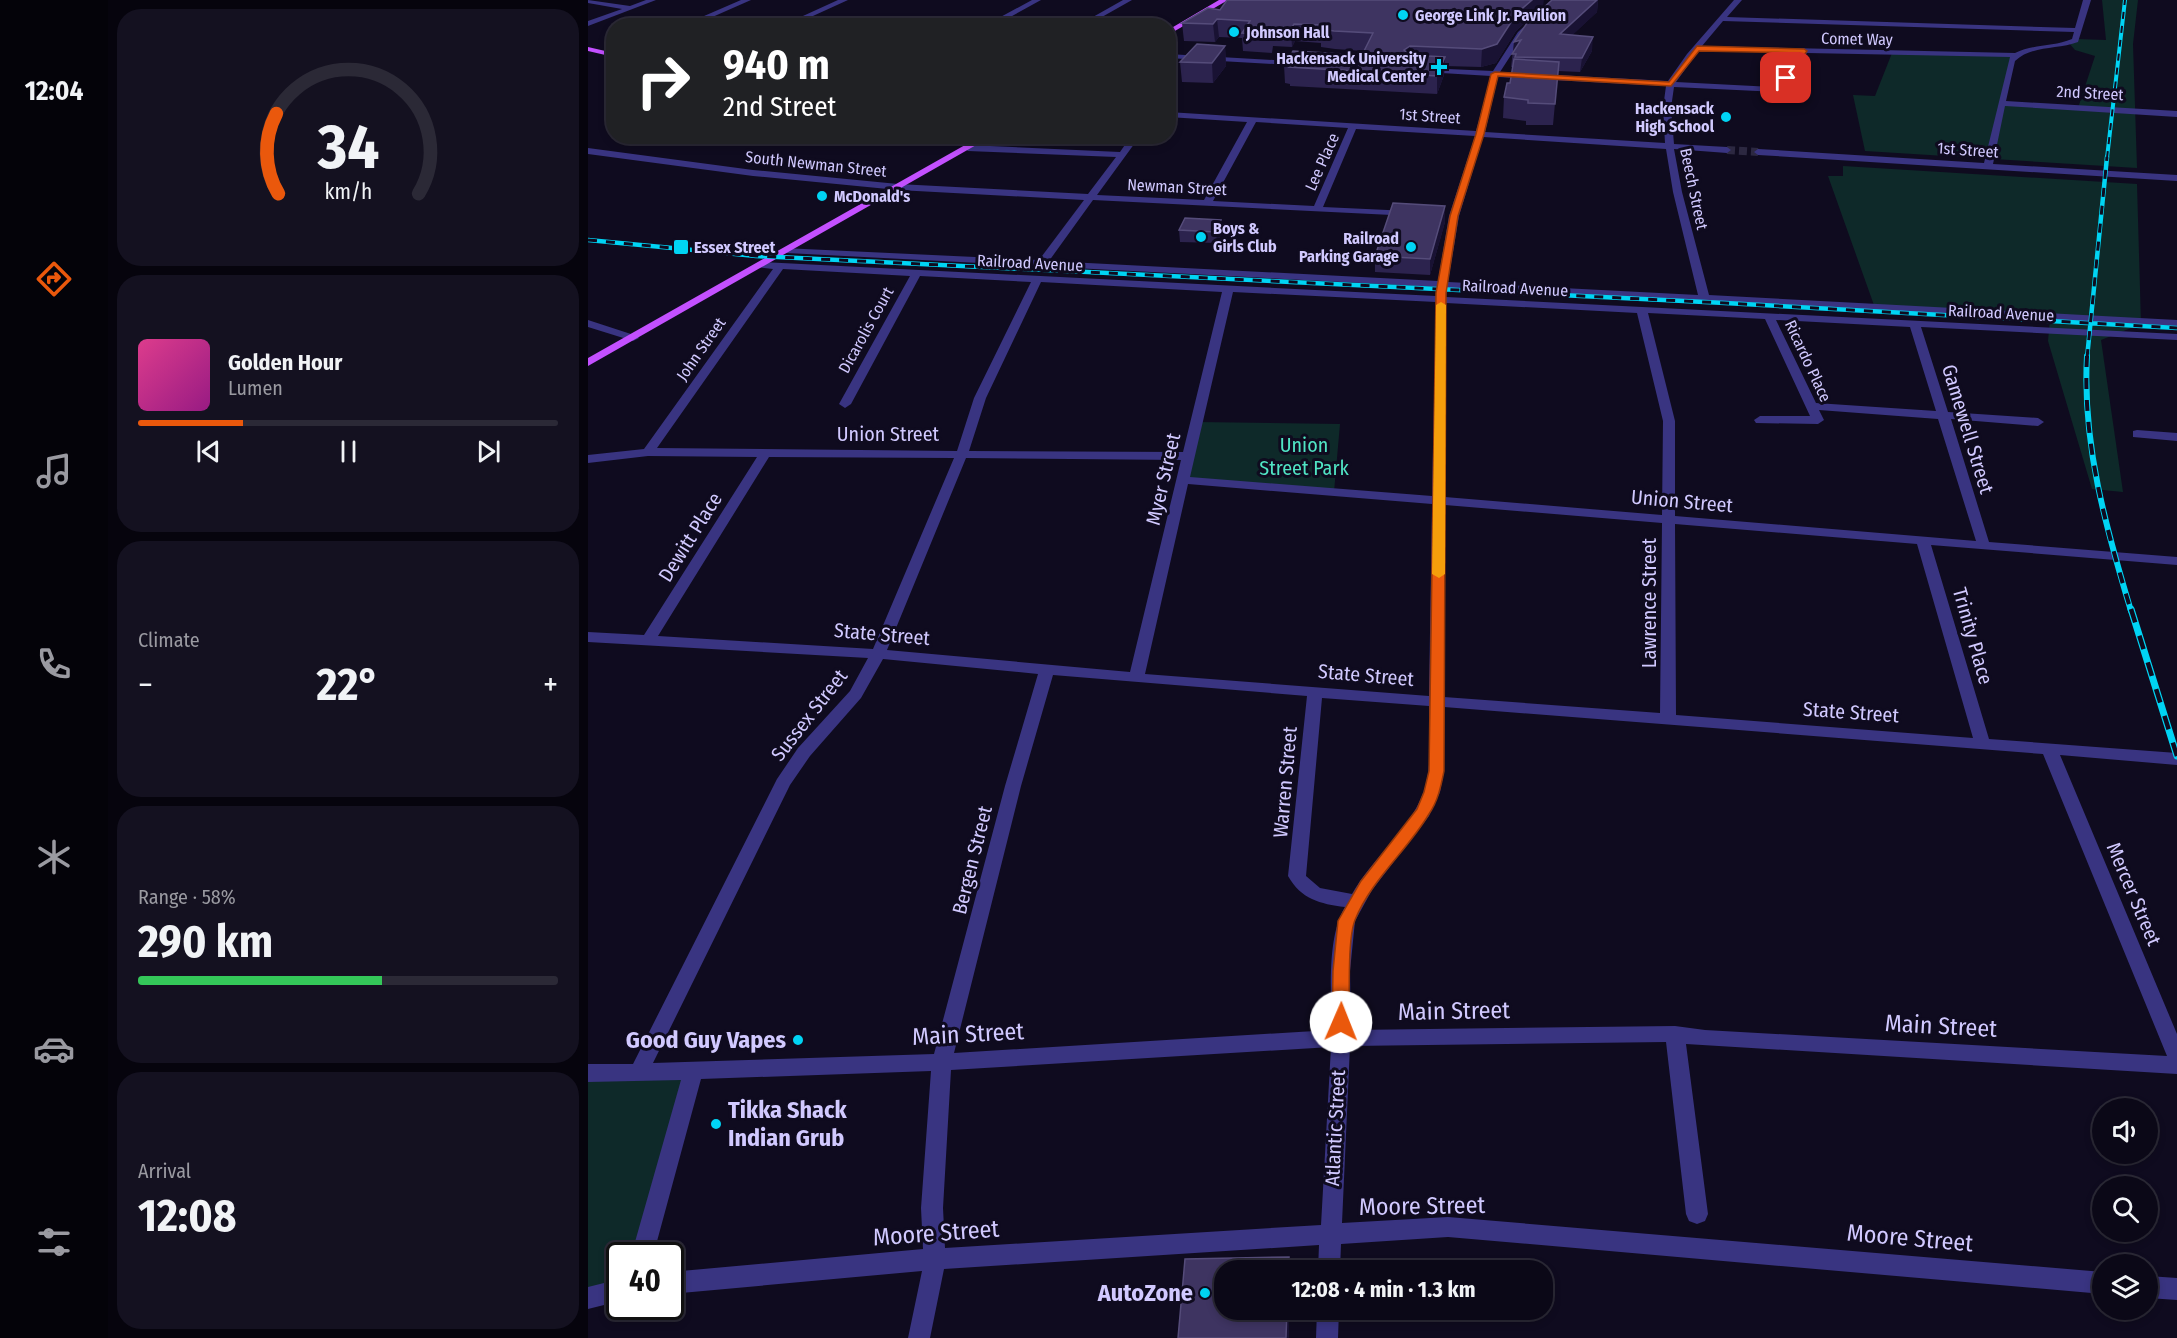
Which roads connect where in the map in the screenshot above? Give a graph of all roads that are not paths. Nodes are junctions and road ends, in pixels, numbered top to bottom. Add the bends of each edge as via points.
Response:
1 (652, 0) edge
2 (747, 0) edge
3 (844, 0) edge
4 (1027, 0) edge
5 (1036, 0) edge
6 (1128, 0) edge
7 (1224, 0) edge
8 (1557, 0) edge
9 (1738, 0) edge
10 (2087, 0) edge
11 (588, 1) edge
12 (630, 8) junction
13 (703, 18) edge
14 (802, 18) edge
15 (1002, 18) edge
16 (1095, 18) edge
17 (1722, 19) junction
18 (588, 24) edge
19 (1176, 28) edge
20 (2079, 30) junction
21 (1697, 48) junction
22 (588, 49) edge
23 (1804, 51) junction
24 (606, 53) edge
25 (2016, 55) junction
26 (1176, 56) edge
27 (1290, 63) edge
28 (1420, 70) edge
29 (1495, 74) junction
30 (1671, 84) junction
31 (2001, 103) junction
32 (1176, 114) edge
33 (2177, 114) edge
34 (1253, 119) junction
35 (1353, 126) junction
36 (1480, 134) junction
37 (975, 144) edge
38 (1131, 144) edge
39 (1669, 146) junction
40 (968, 148) junction
41 (1726, 150) tunnel mouth
42 (588, 151) edge
43 (1758, 152) tunnel mouth
44 (1124, 155) junction
45 (1988, 166) junction
46 (2177, 178) edge
47 (898, 187) junction
48 (1092, 197) junction
49 (1207, 203) junction
50 (1317, 209) junction
51 (1418, 215) edge
52 (787, 250) junction
53 (1042, 263) junction
54 (761, 265) junction
55 (780, 266) junction
56 (917, 273) junction
57 (1038, 278) junction
58 (1443, 283) junction
59 (1228, 289) junction
60 (1704, 298) junction
61 (1441, 300) junction
62 (1642, 310) junction
63 (1769, 316) junction
64 (588, 323) edge
65 (2177, 323) edge
66 (1915, 324) junction
67 (633, 338) junction
68 (2177, 338) edge
69 (588, 363) edge
70 (845, 404) dead end
71 (1810, 406) junction
72 (1944, 417) junction
73 (1760, 420) dead end
74 (2038, 422) dead end
75 (2137, 434) dead end
76 (2177, 437) edge
77 (648, 452) junction
78 (765, 453) junction
79 (962, 453) junction
80 (1189, 456) junction
81 (588, 459) edge
82 (1183, 480) junction
83 (1440, 501) junction
84 (1669, 520) junction
85 (1923, 541) junction
86 (1984, 546) junction
87 (2177, 561) edge
88 (588, 637) edge
89 (648, 641) junction
90 (878, 654) junction
91 (1047, 669) junction
92 (1136, 678) junction
93 (1315, 692) junction
94 (1437, 702) junction
95 (1668, 719) junction
96 (1983, 744) junction
97 (2049, 749) junction
98 (2177, 759) edge
99 (1356, 902) junction
100 (1675, 1034) junction
101 (1341, 1038) junction
102 (2177, 1057) edge
103 (942, 1062) junction
104 (2177, 1065) edge
105 (693, 1071) junction
106 (639, 1072) junction
107 (588, 1073) edge
108 (1697, 1214) dead end
109 (1329, 1236) junction
110 (646, 1242) edge
111 (935, 1259) junction
112 (1329, 1260) edge
113 (684, 1282) edge
114 (2092, 1282) edge
115 (2158, 1288) edge
116 (2177, 1289) edge
117 (606, 1294) edge
118 (588, 1298) edge
119 (1328, 1320) edge
120 (919, 1338) edge
121 (1328, 1338) edge

1 - 12 street
2 - 13 street
3 - 14 street
4 - 5 street
5 - 15 street
6 - 16 street
7 - 19 main road
8 - 29 street, Atlantic Street via 1521,34
9 - 17 street
10 - 20 street
11 - 12 street
12 - 18 street
17 - 20 street
17 - 21 street
20 - 25 street, Comet Way via 2078,37 2071,42
21 - 23 street, Comet Way
21 - 30 street
22 - 24 main road
23 - 25 street, Comet Way
23 - 30 street via 1777,90
25 - 31 street via 2011,60
26 - 27 street
28 - 29 street
29 - 30 street
29 - 36 street, Atlantic Street
30 - 39 street, Beech Street
31 - 33 street, 2nd Street
31 - 45 street
32 - 34 street, 1st Street
34 - 35 street, 1st Street
34 - 49 street
35 - 36 street, 1st Street
35 - 50 street, Lee Place
36 - 39 street, 1st Street
36 - 58 street, Atlantic Street via 1448,216
37 - 40 main road
38 - 44 street
39 - 41 street, 1st Street
39 - 60 street, Beech Street
40 - 44 street
40 - 47 main road
42 - 47 street, South Newman Street
43 - 45 street, 1st Street
44 - 48 street
45 - 46 street, 1st Street
47 - 48 street, Newman Street
47 - 52 main road
48 - 49 street, Newman Street
48 - 53 street
49 - 50 street, Newman Street
50 - 51 street, Newman Street
52 - 53 street, Railroad Avenue
52 - 54 main road
53 - 58 street, Railroad Avenue
54 - 55 street, Railroad Avenue
54 - 67 main road
55 - 56 street, Railroad Avenue
55 - 77 street, John Street
56 - 57 street, Railroad Avenue
56 - 70 street, Dicarolis Court
57 - 59 street, Railroad Avenue
57 - 79 street, Sussex Street via 980,398
58 - 60 street, Railroad Avenue
58 - 61 street, Atlantic Street
59 - 61 street, Railroad Avenue
59 - 80 street, Myer Street
60 - 65 street, Railroad Avenue
61 - 62 street, Railroad Avenue
61 - 83 street, Atlantic Street
62 - 63 street, Railroad Avenue
62 - 84 street, Lawrence Street via 1669,421
63 - 66 street, Railroad Avenue
63 - 71 street, Ricardo Place
64 - 67 street
66 - 68 street, Railroad Avenue
66 - 72 street, Gamewell Street
67 - 69 main road
71 - 72 street
71 - 73 street, Ricardo Place via 1818,420
72 - 74 street
72 - 86 street, Gamewell Street
75 - 76 street
77 - 78 street, Union Street
77 - 81 street, Union Street
78 - 79 street, Union Street
78 - 89 street, Dewitt Place
79 - 80 street, Union Street
79 - 90 street, Sussex Street
80 - 82 street, Myer Street
82 - 83 street, Union Street
82 - 92 street, Myer Street
83 - 84 street, Union Street
83 - 94 street, Atlantic Street
84 - 85 street, Union Street
84 - 95 street, Lawrence Street
85 - 86 street, Union Street
85 - 96 street, Trinity Place
86 - 87 street, Union Street
88 - 89 street, State Street
89 - 90 street, State Street
90 - 91 street, State Street
90 - 106 street, Sussex Street via 856,694 804,752 783,783
91 - 92 street, State Street
91 - 103 street, Bergen Street via 1008,802
92 - 93 street, State Street
93 - 94 street, State Street
93 - 99 street, Warren Street via 1297,876 1301,886 1311,893
94 - 95 street, State Street
94 - 99 street, Atlantic Street via 1432,792 1409,833
95 - 96 street, State Street
96 - 97 street, State Street
97 - 98 street, State Street
97 - 102 street, Mercer Street
99 - 101 street, Atlantic Street via 1346,921
100 - 101 street, Main Street
100 - 104 street, Main Street
100 - 108 street
101 - 103 street, Main Street
101 - 109 street, Atlantic Street
103 - 105 street, Main Street
103 - 111 street, Bergen Street via 932,1208
105 - 106 street, Main Street
105 - 110 street
106 - 107 street, Main Street
109 - 111 street, Moore Street
109 - 112 street, Atlantic Street
109 - 114 street, Moore Street via 1448,1227
111 - 113 street, Moore Street
111 - 120 street, Bergen Street
115 - 116 street
117 - 118 street
119 - 121 street

